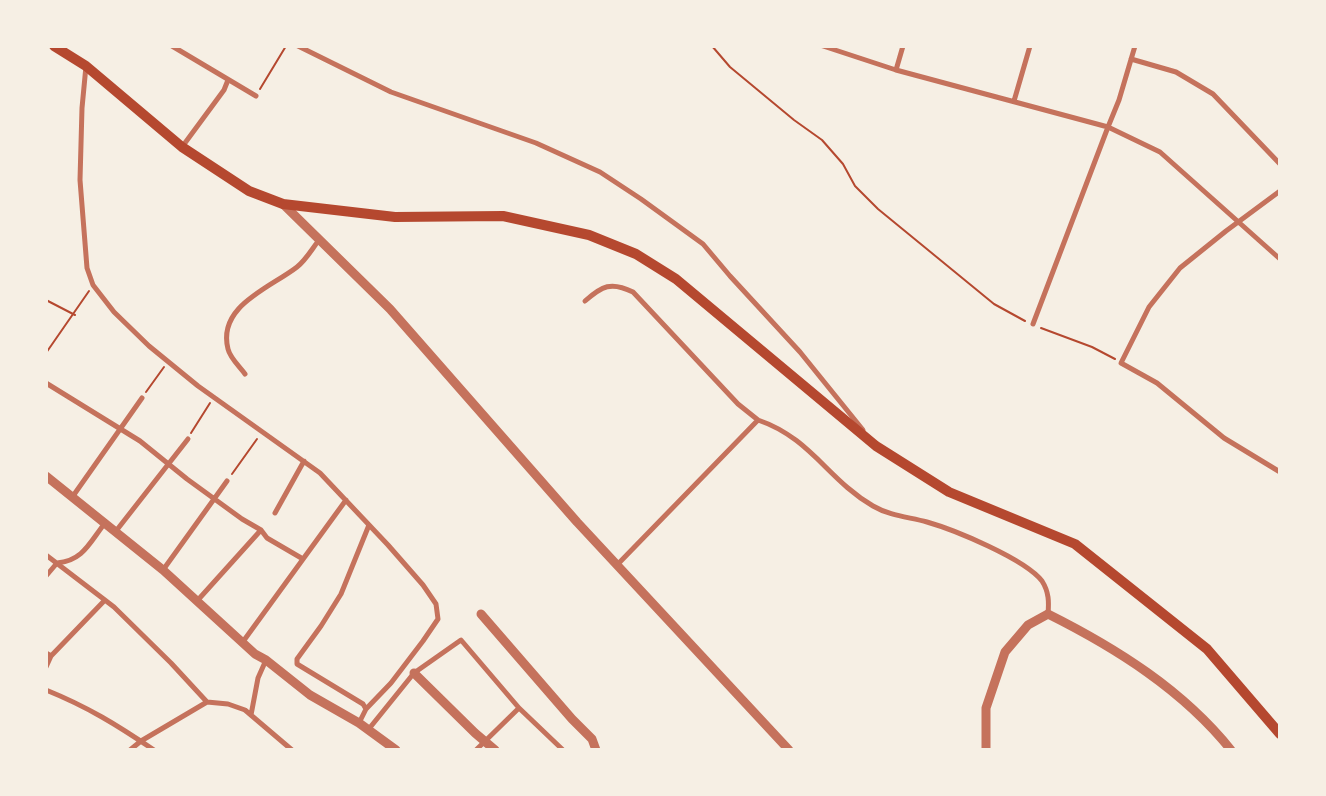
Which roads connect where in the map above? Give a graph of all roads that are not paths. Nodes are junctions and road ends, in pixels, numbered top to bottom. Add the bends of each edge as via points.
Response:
1 (54, 46) edge
2 (172, 46) edge
3 (298, 46) edge
4 (822, 46) edge
5 (903, 46) edge
6 (1030, 46) edge
7 (1134, 46) edge
8 (1131, 58) junction
9 (86, 66) junction
10 (896, 70) junction
11 (228, 80) junction
12 (256, 96) road end
13 (1014, 101) junction
14 (1108, 127) junction
15 (182, 147) junction
16 (1280, 164) edge
17 (1280, 192) edge
18 (283, 204) junction
19 (1239, 220) junction
20 (319, 240) junction
21 (1280, 258) edge
22 (585, 301) dead end
23 (1033, 324) road end
24 (245, 374) dead end
25 (46, 383) edge
26 (142, 398) road end
27 (758, 420) junction
28 (121, 429) junction
29 (188, 438) road end
30 (876, 446) junction
31 (304, 461) junction
32 (168, 465) junction
33 (1280, 472) edge
34 (46, 476) edge
35 (227, 481) road end
36 (73, 496) junction
37 (215, 498) junction
38 (346, 500) junction
39 (275, 514) dead end
40 (105, 523) junction
41 (369, 525) junction
42 (261, 530) junction
43 (116, 531) junction
44 (46, 555) edge
45 (303, 559) junction
46 (57, 563) junction
47 (616, 565) junction
48 (163, 570) junction
49 (46, 576) edge
50 (106, 600) junction
51 (198, 601) junction
52 (480, 614) dead end
53 (1048, 614) junction
54 (241, 643) junction
55 (49, 655) edge
56 (266, 660) junction
57 (46, 667) edge
58 (414, 673) junction
59 (46, 690) edge
60 (207, 702) junction
61 (518, 708) junction
62 (366, 709) junction
63 (251, 715) junction
64 (359, 723) junction
65 (368, 730) junction
66 (1280, 734) edge
67 (141, 740) junction
68 (484, 740) junction
69 (130, 750) edge
70 (154, 750) edge
71 (292, 750) edge
72 (396, 750) edge
73 (476, 750) edge
74 (495, 750) edge
75 (564, 750) edge
76 (596, 750) edge
77 (789, 750) edge
78 (986, 750) edge
79 (1231, 750) edge

1 - 9 main road
2 - 11 street
3 - 30 street via 391,92 536,143 600,172 641,199 704,244 800,352
4 - 10 street
5 - 10 street
6 - 13 street
7 - 8 street
8 - 14 street
8 - 16 street via 1176,72 1213,94
9 - 15 main road
9 - 31 street via 80,180 87,268 92,284 114,312 168,361
10 - 13 street
11 - 12 street
11 - 15 street
13 - 14 street
14 - 19 street via 1160,152
14 - 23 street
15 - 18 main road via 249,191
17 - 19 street
18 - 20 street
18 - 30 main road via 395,217 503,216 589,235 636,254 676,280
19 - 21 street
19 - 33 street via 1180,268 1149,307 1121,362 1157,383 1224,438
20 - 24 street via 298,266 263,289 234,314 226,331 228,351
20 - 47 street via 390,309
22 - 27 street via 605,287 619,285 633,292 738,404
25 - 28 street
26 - 28 street
27 - 47 street
27 - 53 street via 796,439 845,486 873,506 891,514 927,522 1009,556 1042,581 1049,598
28 - 32 street via 140,440
28 - 36 street
29 - 32 street
30 - 66 main road via 949,492 1075,544 1207,649
31 - 38 street
31 - 39 street
32 - 37 street
32 - 43 street
34 - 36 street
35 - 37 street
36 - 40 street
37 - 42 street
37 - 48 street
38 - 41 street
38 - 45 street
40 - 43 street
40 - 46 street via 79,557
41 - 62 street via 423,585 436,604 438,619 391,683
41 - 62 street via 341,594 296,659 297,664 364,704
42 - 45 street via 267,538
42 - 51 street
43 - 48 street
44 - 46 street
45 - 54 street
46 - 49 street
46 - 50 street
47 - 77 street
48 - 51 street
50 - 55 street
50 - 60 street
51 - 54 street
52 - 76 street via 592,739
53 - 78 street via 1028,625 1005,652 986,708
53 - 79 street via 1151,674 1212,726
54 - 56 street
55 - 57 street
56 - 63 street via 258,678
56 - 64 street via 310,695
58 - 61 street via 461,640
58 - 65 street
58 - 68 street
59 - 67 street via 115,722
60 - 63 street via 228,704
60 - 67 street
61 - 68 street
61 - 75 street
62 - 64 street
63 - 71 street
64 - 65 street
65 - 72 street
67 - 69 street
67 - 70 street
68 - 73 street
68 - 74 street

